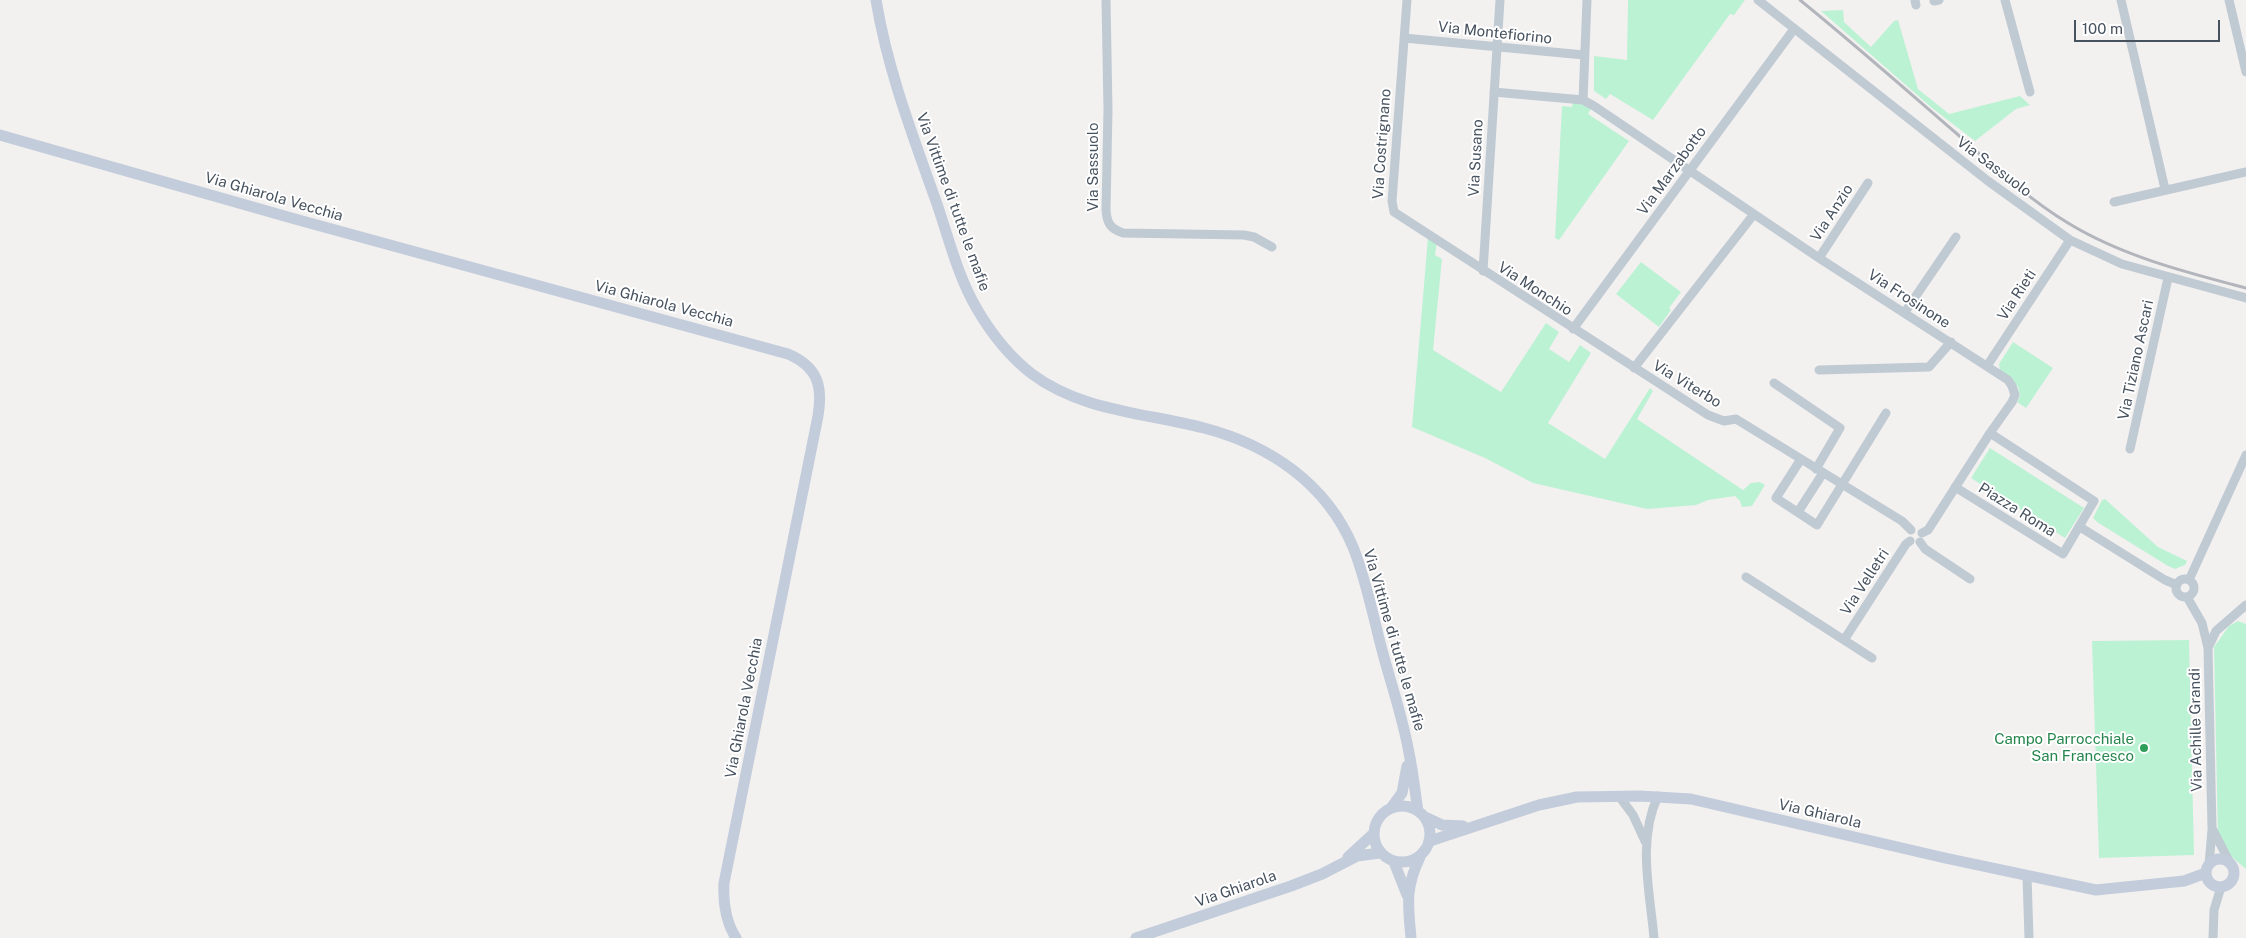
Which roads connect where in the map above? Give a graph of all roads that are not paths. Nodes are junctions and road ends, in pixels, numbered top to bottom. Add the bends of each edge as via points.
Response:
1 (876, 0) edge
2 (1106, 0) edge
3 (1407, 0) edge
4 (1500, 0) edge
5 (1587, 0) edge
6 (1758, 0) edge
7 (2005, 0) edge
8 (2121, 0) edge
9 (2229, 0) edge
10 (1794, 29) junction
11 (1404, 38) junction
12 (1496, 48) junction
13 (1584, 55) junction
14 (2246, 72) edge
15 (1494, 92) junction
16 (2030, 92) dead end
17 (1583, 100) junction
18 (0, 135) edge
19 (1690, 170) junction
20 (2246, 172) edge
21 (1868, 183) dead end
22 (2165, 190) junction
23 (2114, 202) dead end
24 (1754, 214) junction
25 (1956, 237) dead end
26 (2070, 240) junction
27 (1272, 247) dead end
28 (1820, 258) junction
29 (1483, 271) junction
30 (2168, 278) junction
31 (2246, 298) edge
32 (1906, 312) junction
33 (1573, 329) junction
34 (1951, 342) junction
35 (1987, 366) junction
36 (1634, 368) junction
37 (1820, 370) dead end
38 (1774, 383) dead end
39 (1886, 413) dead end
40 (1990, 433) junction
41 (2130, 449) dead end
42 (2246, 455) edge
43 (1801, 459) junction
44 (1819, 471) junction
45 (1842, 484) junction
46 (1955, 487) junction
47 (1798, 512) junction
48 (2080, 527) junction
49 (1917, 538) junction
50 (1746, 577) dead end
51 (1970, 579) dead end
52 (2188, 580) junction
53 (2177, 585) junction
54 (2187, 597) junction
55 (2246, 605) edge
56 (1844, 640) junction
57 (2208, 648) junction
58 (1872, 658) dead end
59 (1409, 752) junction
60 (1618, 796) junction
61 (1658, 796) junction
62 (1391, 808) junction
63 (1422, 814) junction
64 (1470, 826) junction
65 (2212, 828) junction
66 (1373, 834) junction
67 (1430, 840) junction
68 (1645, 842) junction
69 (1380, 853) junction
70 (1420, 857) junction
71 (1343, 862) junction
72 (1394, 862) junction
73 (2232, 868) junction
74 (2207, 869) junction
75 (2246, 874) edge
76 (2027, 876) junction
77 (2221, 887) junction
78 (1408, 896) junction
79 (736, 938) edge
80 (1136, 938) edge
81 (1411, 938) edge
82 (1654, 938) edge
83 (2029, 938) edge
84 (2213, 938) edge

1 - 59 street, Via Vittime di tutte le mafie via 897,91 961,275 975,307 988,326 1032,374 1059,390 1093,404 1204,428 1243,440 1300,474 1320,495 1353,547
2 - 27 street, Via Sassuolo via 1106,210 1109,225 1123,233 1244,235
3 - 11 street, Via Costrignano
4 - 12 street
5 - 13 street
6 - 10 street, Via Sassuolo
7 - 16 street
8 - 22 street
9 - 14 street
10 - 19 street, Via Marzabotto
10 - 26 street, Via Sassuolo via 1988,181
11 - 12 street, Via Montefiorino
11 - 29 street, Via Costrignano via 1392,207 1398,216
12 - 13 street, Via Montefiorino
12 - 15 street, Via Susano
13 - 17 street
15 - 17 street
15 - 29 street, Via Susano
17 - 19 street, Via Frosinone
18 - 79 street, Via Ghiarola Vecchia via 788,354 805,363 814,373 820,400 724,883 723,901
19 - 24 street, Via Frosinone
19 - 33 street, Via Marzabotto
20 - 22 street
21 - 28 street, Via Anzio
22 - 23 street
24 - 28 street, Via Frosinone
24 - 36 street
25 - 32 street
26 - 30 street, Via Sassuolo via 2122,264
26 - 35 street, Via Rieti
28 - 32 street, Via Frosinone
29 - 33 street, Via Monchio
30 - 31 street, Via Sassuolo
30 - 41 street, Via Tiziano Ascari
32 - 34 street, Via Frosinone
33 - 36 street, Via Viterbo
34 - 35 street, Via Frosinone
34 - 37 street via 1929,367
35 - 40 street, Via Frosinone via 2008,380 2015,395
36 - 43 street, Via Viterbo via 1708,415 1724,421 1736,419
38 - 44 street via 1840,428
39 - 45 street
40 - 46 street, Via Frosinone
40 - 48 street, Piazza Roma via 2094,501
42 - 52 street
43 - 44 street, Via Viterbo
43 - 47 street via 1776,498
44 - 45 street, Via Viterbo
44 - 47 street
45 - 47 street via 1817,525
45 - 49 street, Via Viterbo via 1902,521 1911,530 1908,535
46 - 48 street, Piazza Roma via 2063,554
46 - 49 street, Via Velletri via 1928,530
48 - 53 street, Piazza Roma
49 - 51 street via 1925,549
49 - 56 street, Via Velletri via 1906,544
50 - 56 street, Via Velletri
52 - 53 street
52 - 54 street via 2194,589
53 - 54 street via 2179,595
54 - 57 street, Via Achille Grandi via 2202,623
55 - 57 street via 2216,631
56 - 58 street, Via Velletri
57 - 65 street, Via Achille Grandi
59 - 62 street, Via Vittime di tutte le mafie via 1402,793
59 - 63 street, Via Vittime di tutte le mafie
60 - 61 street, Via Ghiarola
60 - 64 street, Via Ghiarola via 1578,798 1539,805
60 - 68 street via 1633,815
61 - 68 street via 1650,812
61 - 76 street, Via Ghiarola via 1691,799
62 - 63 street via 1400,806
62 - 66 street via 1378,818
63 - 64 street via 1442,825
63 - 67 street via 1429,824
64 - 67 street, Via Ghiarola
65 - 73 street, Via Achille Grandi
65 - 74 street
66 - 69 street
66 - 71 street, Via Ghiarola
67 - 70 street
68 - 82 street
69 - 71 street, Via Ghiarola via 1357,856
69 - 72 street
70 - 72 street via 1403,863
70 - 78 street via 1411,875
71 - 80 street, Via Ghiarola via 1281,890
72 - 78 street
73 - 74 street, Via Ghiarola via 2221,859
73 - 75 street, Via Ghiarola
73 - 77 street via 2228,884
74 - 76 street, Via Ghiarola via 2184,881 2096,890
74 - 77 street via 2212,885
76 - 83 street
77 - 84 street via 2214,910
78 - 81 street

